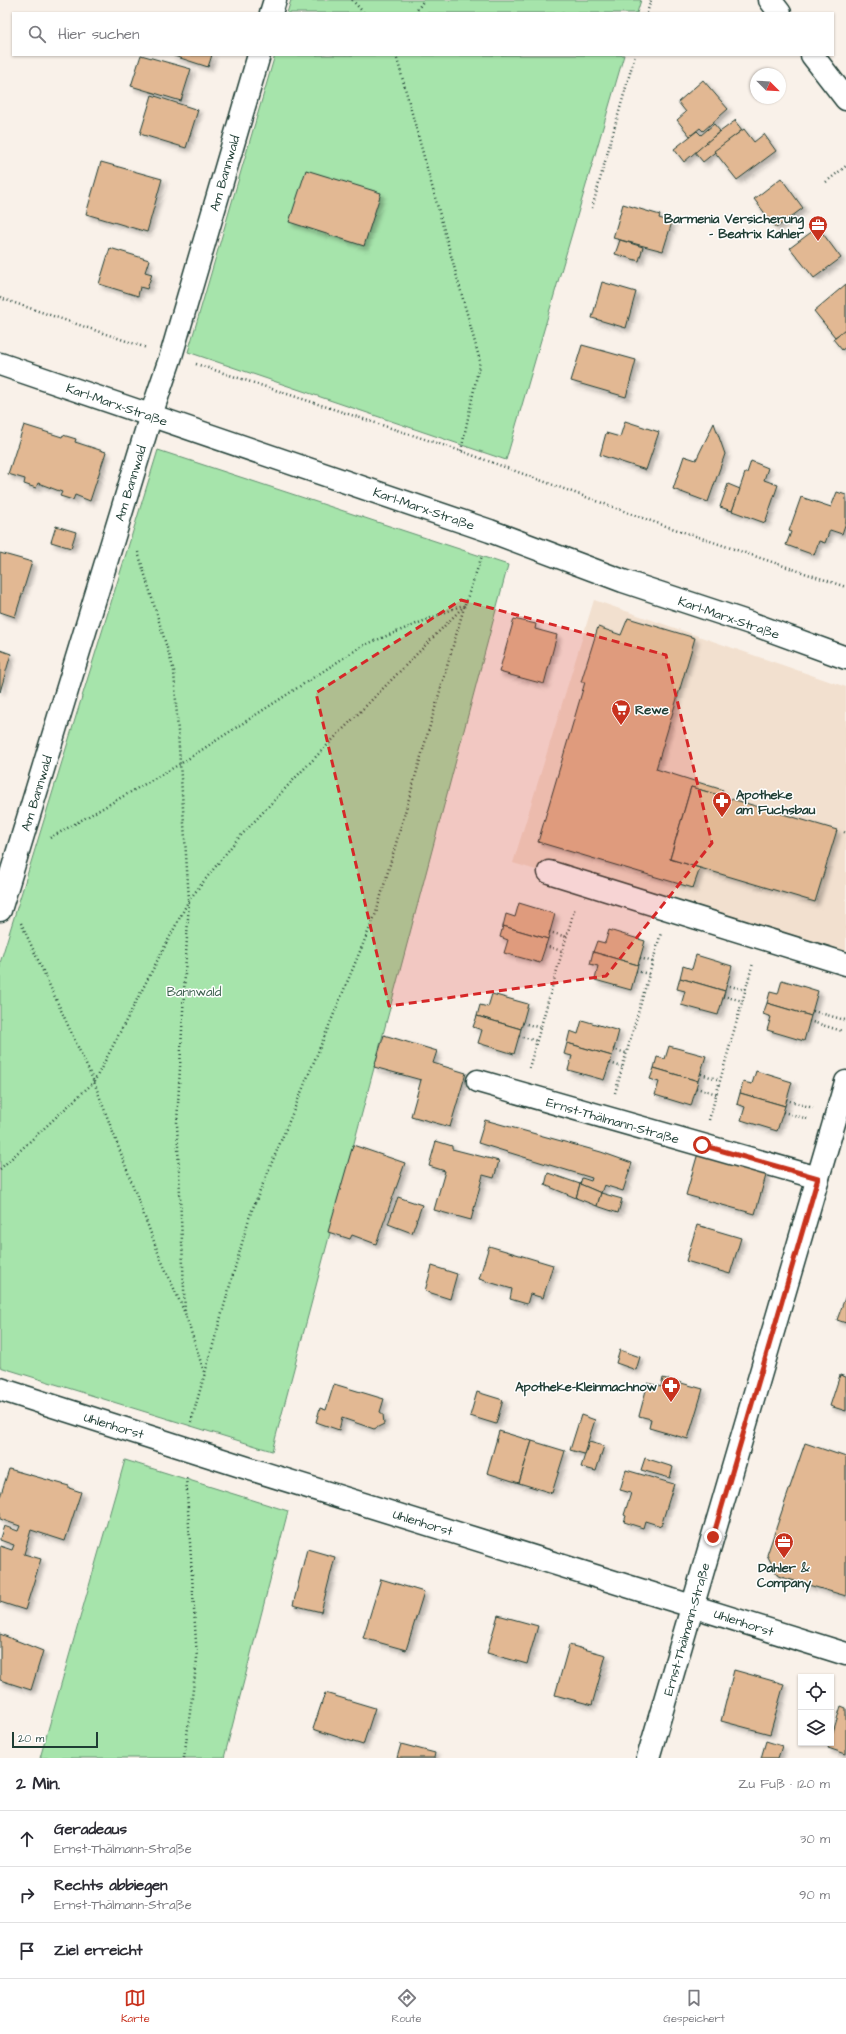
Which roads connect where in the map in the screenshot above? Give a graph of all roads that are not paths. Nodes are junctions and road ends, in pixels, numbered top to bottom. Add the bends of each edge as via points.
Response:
1 (275, 0) edge
2 (770, 0) edge
3 (271, 12) edge
4 (779, 12) edge
5 (258, 56) edge
6 (813, 56) edge
7 (846, 99) edge
8 (0, 364) edge
9 (151, 415) junction
10 (846, 658) edge
11 (549, 872) dead end
12 (2, 896) edge
13 (846, 964) edge
14 (478, 1081) dead end
15 (846, 1082) edge
16 (818, 1178) junction
17 (0, 1389) edge
18 (693, 1606) junction
19 (846, 1654) edge
20 (648, 1758) edge

1 - 3 street
2 - 4 street
5 - 9 street, Am Bannwald via 171,356
6 - 7 street
8 - 9 street, Karl-Marx-Straße
9 - 10 street, Karl-Marx-Straße via 490,531 623,581
9 - 12 street, Am Bannwald
11 - 13 street
14 - 16 street, Ernst-Thälmann-Straße
15 - 16 street, Ernst-Thälmann-Straße
16 - 18 street, Ernst-Thälmann-Straße
17 - 18 street, Uhlenhorst
18 - 19 street, Uhlenhorst
18 - 20 street, Ernst-Thälmann-Straße

